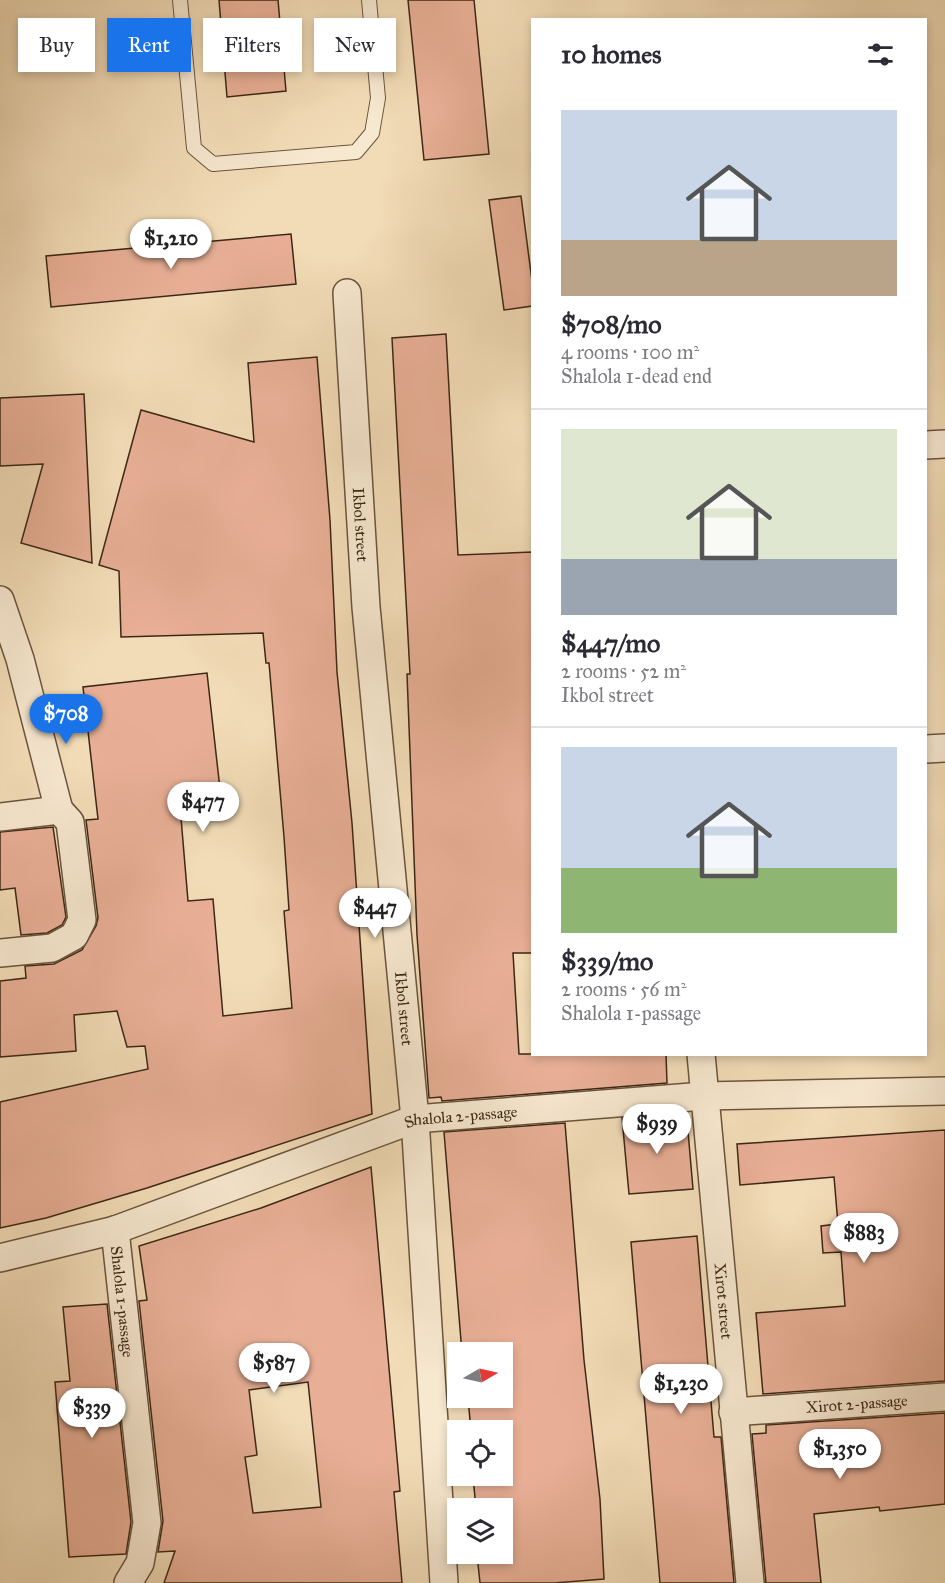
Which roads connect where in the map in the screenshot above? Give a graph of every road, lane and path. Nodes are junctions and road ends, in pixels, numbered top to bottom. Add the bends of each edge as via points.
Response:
1 (180, 0) edge
2 (369, 0) edge
3 (347, 293) dead end
4 (945, 444) edge
5 (927, 445) edge
6 (0, 600) edge
7 (945, 748) edge
8 (927, 749) edge
9 (59, 810) junction
10 (0, 817) edge
11 (0, 953) edge
12 (701, 1056) edge
13 (945, 1091) edge
14 (704, 1096) junction
15 (415, 1119) junction
16 (116, 1230) junction
17 (0, 1258) edge
18 (945, 1397) edge
19 (734, 1412) junction
20 (128, 1583) edge
21 (444, 1583) edge
22 (750, 1583) edge

1 - 2 lane via 194,148 213,164 356,152 372,133 378,98
3 - 15 street, Ikbol street via 366,607
4 - 5 street
6 - 9 street via 20,659
7 - 8 street
9 - 10 street
9 - 11 street via 70,822 82,920 74,936 52,948
12 - 14 street, Xirot street
13 - 14 street, Shalola 2-passage
14 - 15 street, Shalola 2-passage
14 - 19 street, Xirot street
15 - 16 street, Shalola 2-passage
15 - 21 street, Ikbol street
16 - 17 street, Shalola 2-passage
16 - 20 street, Shalola 1-passage via 147,1523 140,1563
18 - 19 street, Xirot 2-passage
19 - 22 street, Xirot street

